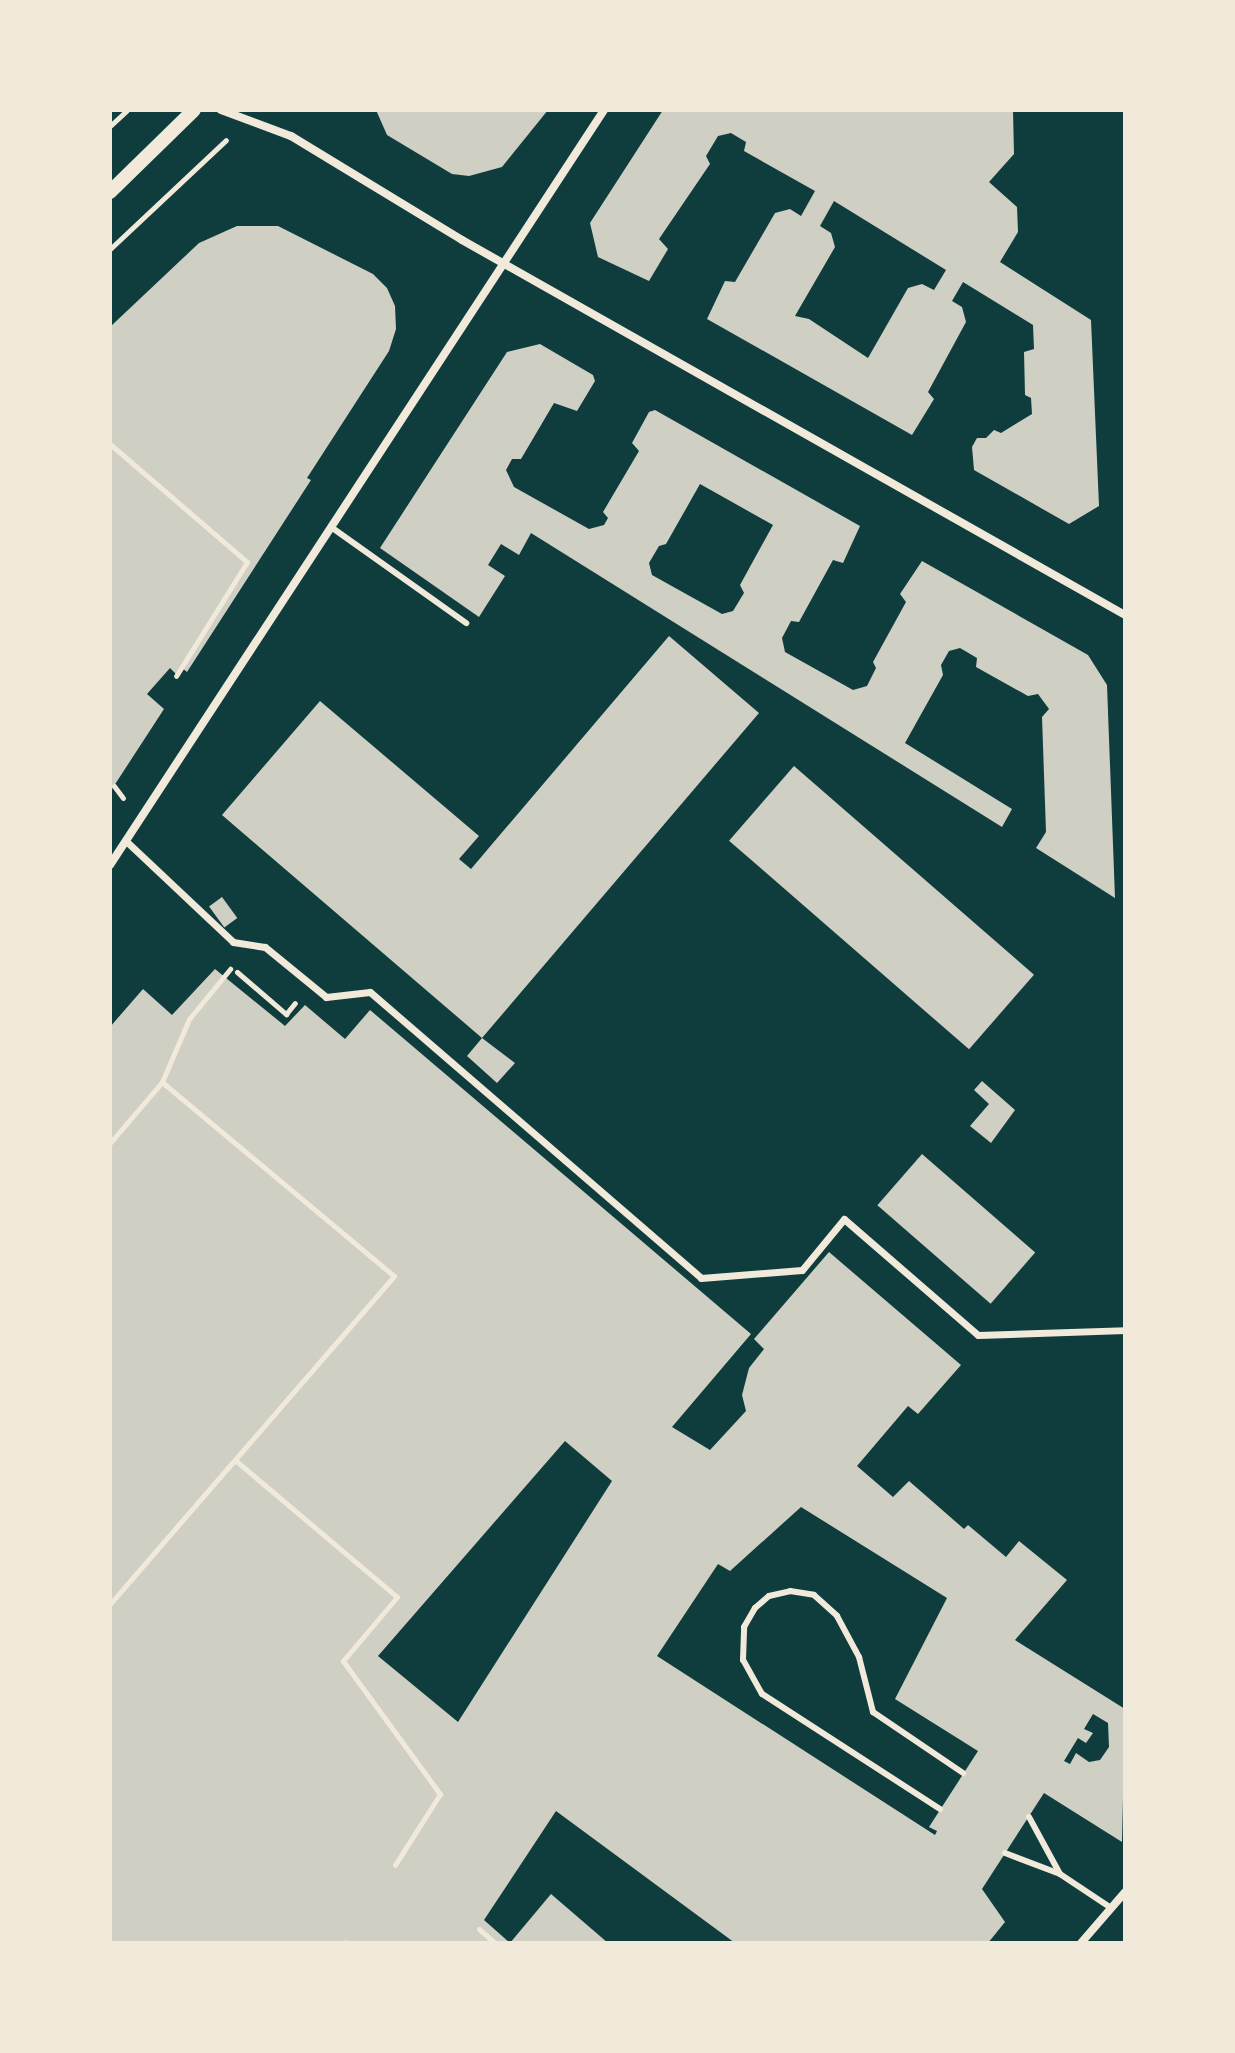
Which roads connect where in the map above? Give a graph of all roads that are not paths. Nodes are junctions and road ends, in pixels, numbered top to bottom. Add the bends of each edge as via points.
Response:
1 (194, 110) edge
2 (221, 110) edge
3 (604, 110) edge
4 (110, 192) edge
5 (504, 263) junction
6 (331, 527) junction
7 (1125, 615) edge
8 (466, 623) dead end
9 (126, 841) junction
10 (110, 865) edge
11 (1125, 1330) edge
12 (963, 1773) dead end
13 (940, 1809) dead end
14 (1029, 1817) dead end
15 (1005, 1853) dead end
16 (1060, 1874) junction
17 (1125, 1892) edge
18 (1111, 1908) junction
19 (1081, 1943) edge

1 - 4 street
2 - 5 street via 291,136
3 - 5 street
5 - 6 street
5 - 7 street
6 - 8 lane
6 - 9 street
9 - 10 street
9 - 11 street via 233,942 265,947 326,997 370,992 701,1278 802,1270 844,1219 978,1335
12 - 13 lane via 873,1712 859,1657 837,1616 814,1595 790,1591 769,1596 755,1608 744,1627 743,1660 762,1694
14 - 16 lane
15 - 16 lane
16 - 18 lane
17 - 18 street
18 - 19 street

